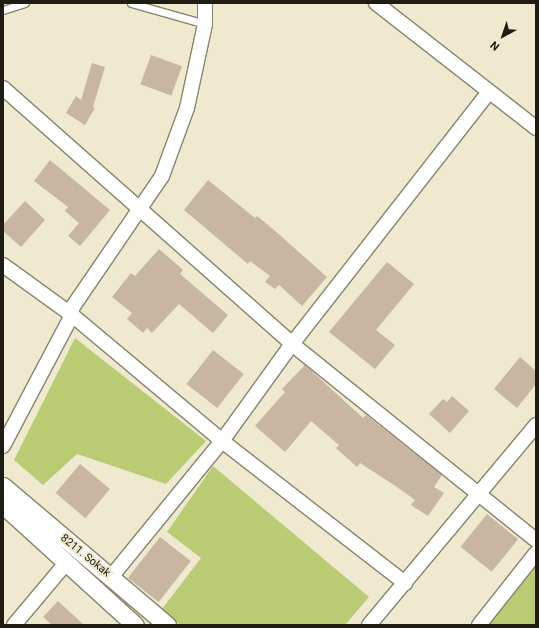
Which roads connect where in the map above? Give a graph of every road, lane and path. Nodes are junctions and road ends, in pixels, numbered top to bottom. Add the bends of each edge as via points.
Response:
1 (25, 3) edge
2 (130, 3) edge
3 (205, 3) edge
4 (376, 3) edge
5 (3, 10) edge
6 (205, 24) junction
7 (3, 88) edge
8 (489, 92) junction
9 (536, 128) edge
10 (140, 210) junction
11 (3, 265) edge
12 (72, 315) junction
13 (292, 344) junction
14 (536, 425) edge
15 (222, 441) junction
16 (3, 446) edge
17 (3, 486) edge
18 (479, 494) junction
19 (3, 505) edge
20 (536, 540) edge
21 (536, 554) edge
22 (66, 563) junction
23 (111, 577) junction
24 (405, 582) junction
25 (14, 625) edge
26 (135, 625) edge
27 (167, 625) edge
28 (369, 625) edge
29 (479, 625) edge

1 - 5 lane
2 - 6 lane
3 - 6 street
4 - 8 street
6 - 10 street via 187,108 162,176
7 - 10 street
8 - 9 street
8 - 13 street
10 - 12 street via 72,308
10 - 13 street
11 - 12 street
12 - 15 street
12 - 16 street
13 - 15 street
13 - 18 street
14 - 18 street
15 - 23 street
15 - 24 street
17 - 23 street, 8211. Sokak
18 - 20 street
18 - 24 street
19 - 22 street
21 - 29 street
22 - 25 street
22 - 26 street
23 - 27 street, 8211. Sokak
24 - 28 street

